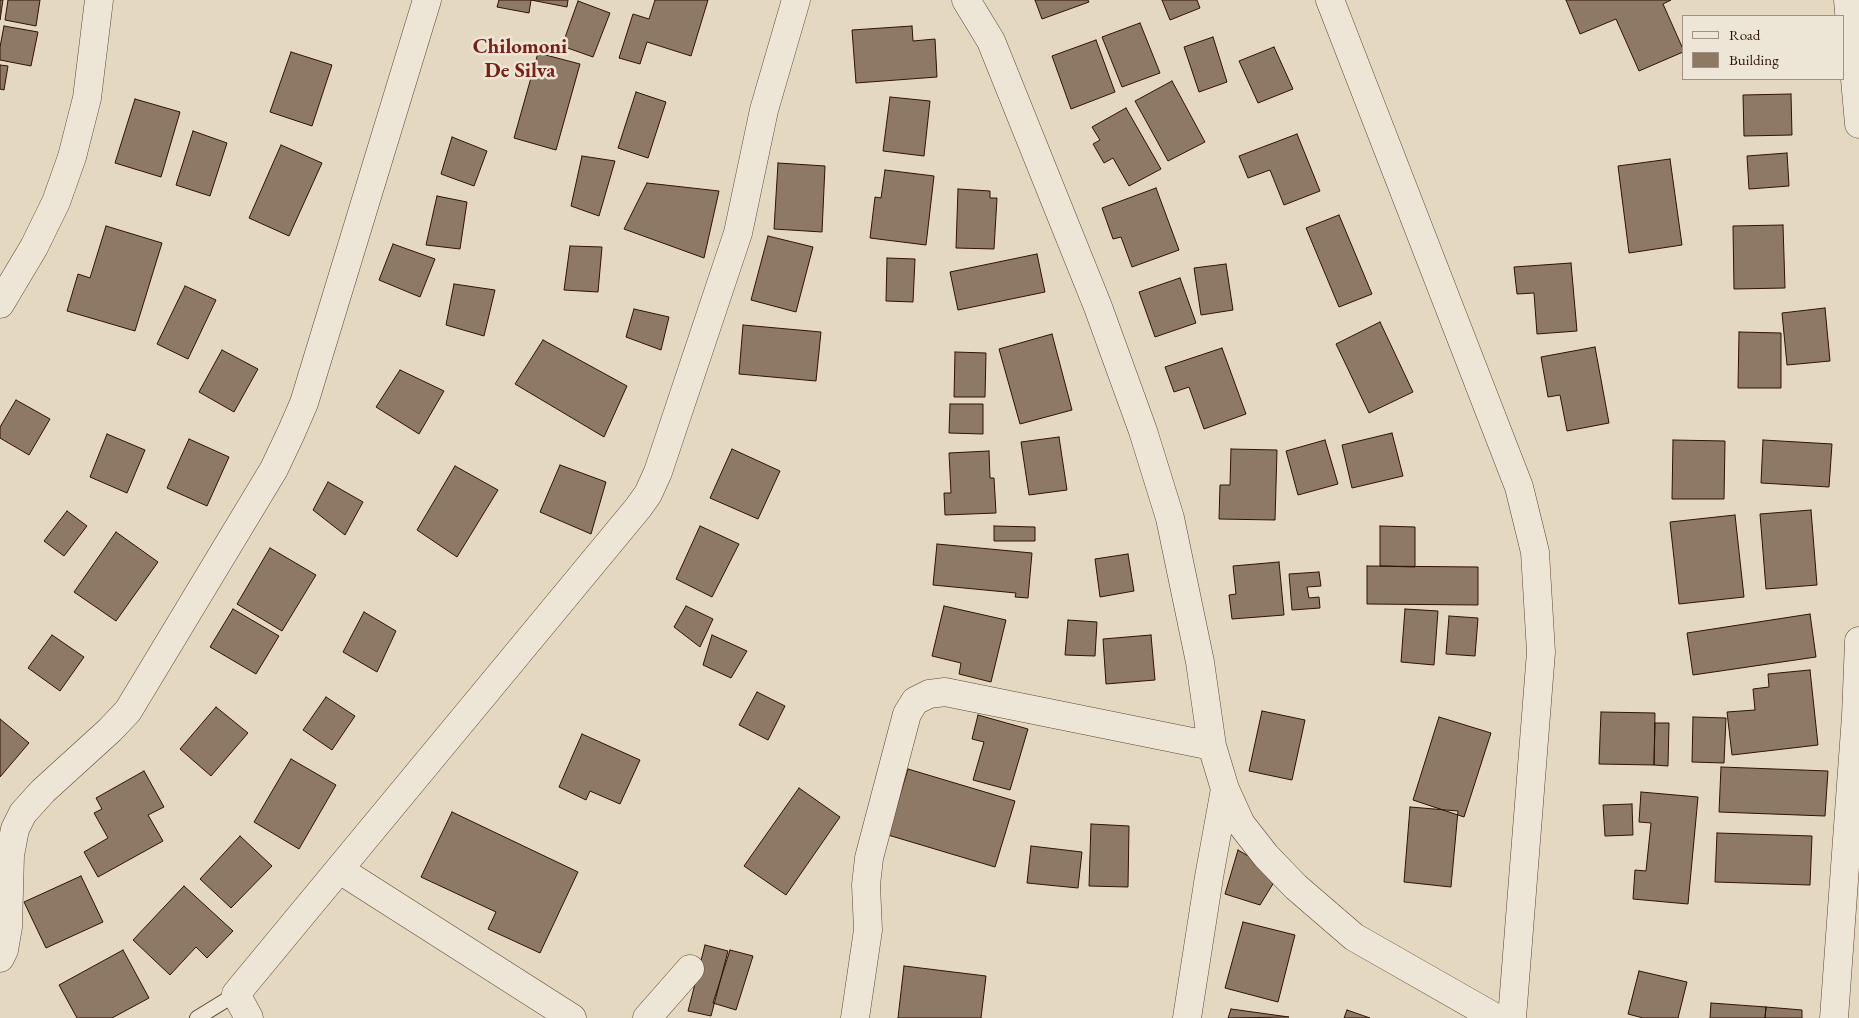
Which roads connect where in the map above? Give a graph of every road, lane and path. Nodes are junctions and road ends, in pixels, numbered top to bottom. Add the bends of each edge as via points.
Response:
1 (100, 0) edge
2 (427, 0) edge
3 (796, 0) edge
4 (966, 0) edge
5 (1330, 0) edge
6 (1848, 0) edge
7 (1859, 124) edge
8 (0, 304) edge
9 (1859, 642) edge
10 (1858, 715) edge
11 (1212, 746) junction
12 (1225, 789) junction
13 (340, 870) junction
14 (0, 958) edge
15 (690, 969) dead end
16 (236, 994) junction
17 (197, 1018) edge
18 (249, 1018) edge
19 (572, 1018) edge
20 (647, 1018) edge
21 (855, 1018) edge
22 (1187, 1018) edge
23 (1496, 1018) edge
24 (1512, 1018) edge
25 (1834, 1018) edge

1 - 8 street via 87,98 72,157 56,202
2 - 14 street via 304,403 291,433 274,469 128,711 42,791 23,813 15,829 10,855 8,927
3 - 13 street via 764,110 738,233 648,494
4 - 11 street via 991,41 1098,306 1143,431 1170,518 1200,662
5 - 24 street via 1519,487 1535,552 1541,652
6 - 7 street
9 - 10 street
10 - 25 street
11 - 12 street
11 - 21 street via 945,692 929,694 915,701 907,714 869,858 866,886 868,930
12 - 22 street
12 - 23 street via 1241,824 1266,856 1354,937
13 - 16 street
13 - 19 street
15 - 20 street
16 - 17 lane
16 - 18 street

